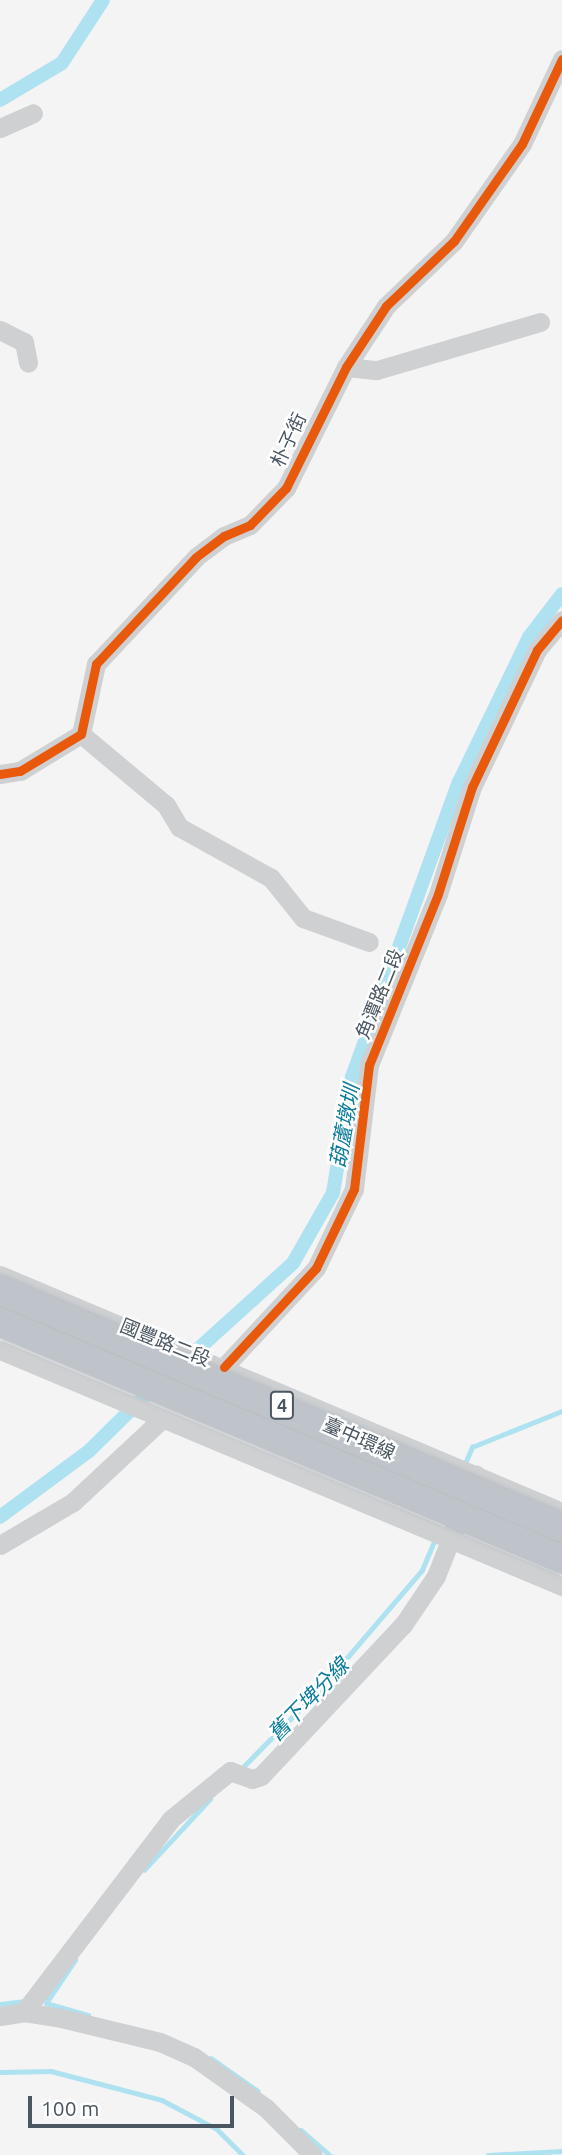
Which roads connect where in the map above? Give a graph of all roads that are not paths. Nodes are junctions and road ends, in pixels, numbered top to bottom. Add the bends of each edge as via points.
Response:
1 (562, 59) edge
2 (33, 113) dead end
3 (0, 128) edge
4 (540, 322) dead end
5 (0, 330) edge
6 (28, 363) dead end
7 (346, 367) junction
8 (562, 620) edge
9 (81, 734) junction
10 (0, 774) edge
11 (369, 942) dead end
12 (0, 1275) edge
13 (0, 1290) edge
14 (0, 1322) edge
15 (0, 1350) edge
16 (224, 1367) junction
17 (162, 1419) junction
18 (475, 1475) junction
19 (562, 1511) edge
20 (562, 1528) edge
21 (452, 1540) junction
22 (0, 1545) edge
23 (562, 1559) edge
24 (562, 1586) edge
25 (24, 2012) junction
26 (0, 2016) edge
27 (313, 2155) edge

1 - 7 street, 朴子街 via 522,145 454,242 386,306
2 - 3 street
4 - 7 street via 377,370
5 - 6 street via 24,342
7 - 9 street, 朴子街 via 304,455 270,507 196,557 96,664
8 - 16 street, 角潭路二段 via 537,650 472,787 438,894 369,1065 354,1189 316,1268
9 - 10 street via 20,771
9 - 11 street via 166,804 179,827 271,878 303,918
12 - 16 street, 國豐路二段
13 - 20 highway, 臺中環線 / 4, bridge
14 - 23 highway, 臺中環線 / 4, bridge
15 - 17 street
16 - 18 street, 國豐路二段
17 - 21 street
17 - 22 street via 73,1502
18 - 19 street, 國豐路二段
18 - 21 street
21 - 24 street
21 - 25 street via 436,1576 403,1625 261,1776 252,1779 230,1771 171,1819
25 - 26 street
25 - 27 street via 160,2042 194,2057 266,2109

